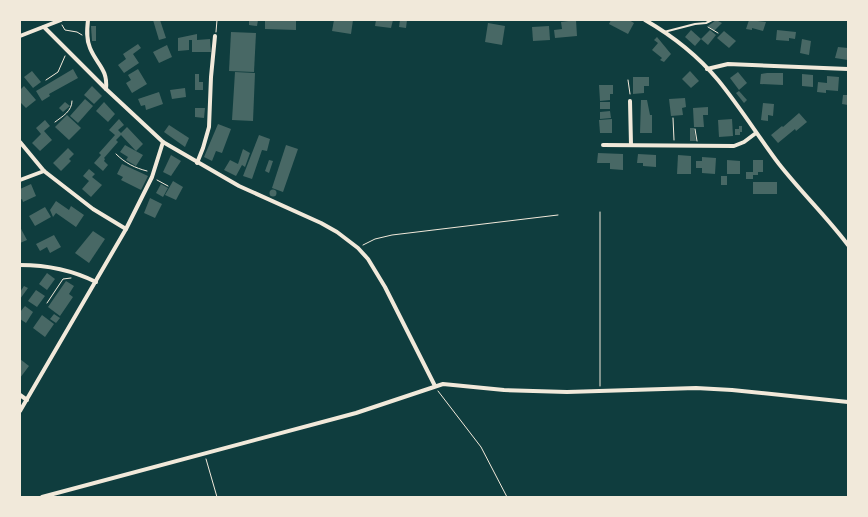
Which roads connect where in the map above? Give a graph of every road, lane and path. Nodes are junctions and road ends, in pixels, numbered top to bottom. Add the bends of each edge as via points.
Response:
1 (60, 20) edge
2 (88, 20) edge
3 (217, 20) edge
4 (645, 20) edge
5 (712, 20) edge
6 (703, 24) junction
7 (44, 27) junction
8 (664, 32) junction
9 (718, 33) dead end
10 (20, 36) edge
11 (216, 36) joint
12 (88, 41) junction
13 (67, 51) junction
14 (707, 68) junction
15 (848, 69) edge
16 (46, 80) dead end
17 (628, 80) dead end
18 (106, 89) junction
19 (630, 100) joint
20 (72, 101) dead end
21 (673, 118) dead end
22 (55, 122) dead end
23 (696, 129) dead end
24 (756, 133) junction
25 (20, 142) edge
26 (163, 142) junction
27 (603, 145) dead end
28 (631, 145) junction
29 (674, 146) junction
30 (696, 146) junction
31 (116, 154) dead end
32 (197, 162) junction
33 (44, 171) junction
34 (152, 175) junction
35 (20, 180) edge
36 (168, 186) dead end
37 (600, 212) dead end
38 (558, 215) dead end
39 (126, 229) junction
40 (848, 245) edge
41 (358, 248) junction
42 (20, 266) edge
43 (76, 273) junction
44 (96, 282) junction
45 (47, 303) dead end
46 (435, 386) junction
47 (600, 392) junction
48 (20, 395) edge
49 (27, 400) junction
50 (848, 402) edge
51 (20, 411) edge
52 (205, 454) junction
53 (42, 497) edge
54 (217, 497) edge
55 (508, 497) edge

1 - 7 street
1 - 12 path via 65,30 77,32
2 - 12 street
3 - 11 path
4 - 8 street
5 - 6 lane
6 - 8 lane
6 - 9 path
7 - 10 street
7 - 13 street
8 - 14 street
11 - 32 street via 210,127
12 - 18 street via 104,69
13 - 16 path via 58,72
13 - 18 street
14 - 15 street via 728,64
14 - 24 street
17 - 19 path
18 - 26 street
19 - 28 street
20 - 22 path via 68,112
21 - 29 path
23 - 30 path
24 - 30 street via 734,146
24 - 40 street
25 - 33 street
26 - 32 street
26 - 34 street
27 - 28 street
28 - 29 street
29 - 30 street
31 - 34 path via 123,162
32 - 41 street via 239,186 337,232
33 - 35 street
33 - 39 street via 93,210
34 - 36 path
34 - 39 street
37 - 47 path
38 - 41 path via 392,235
39 - 44 street
41 - 46 street via 388,293
42 - 43 street
43 - 44 street
43 - 45 path via 63,279
44 - 49 street
46 - 47 street
46 - 52 street via 356,413
46 - 55 path via 481,447
47 - 50 street via 696,388
48 - 49 street
49 - 51 street
52 - 53 street
52 - 54 path

